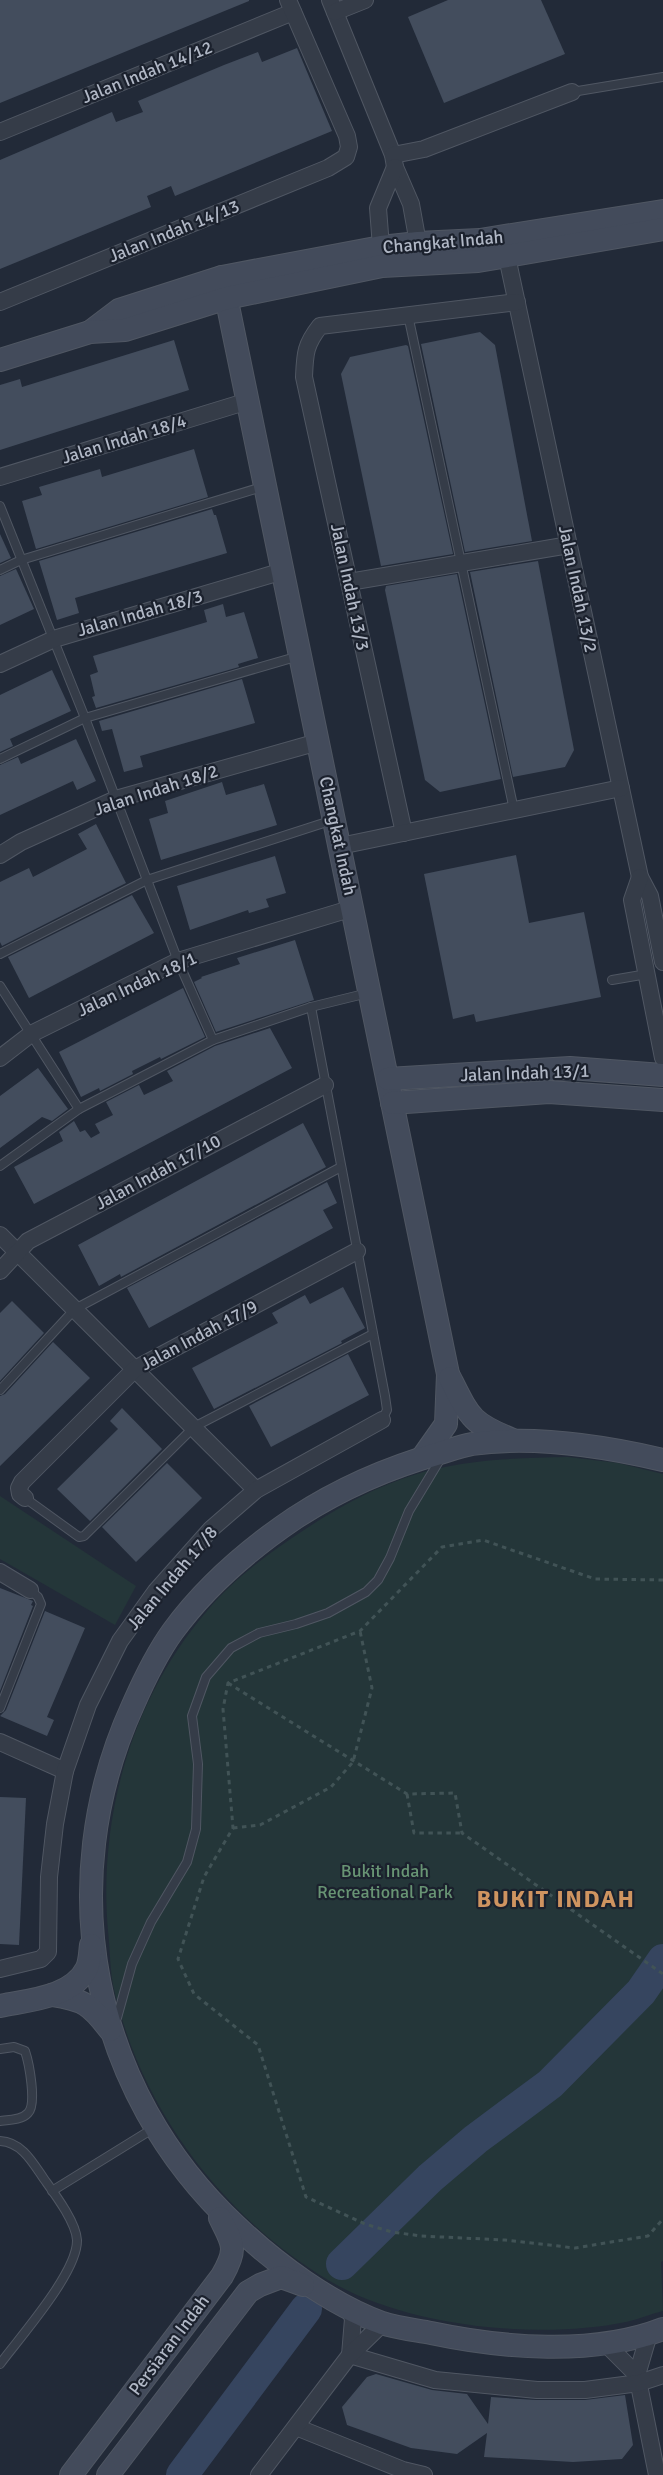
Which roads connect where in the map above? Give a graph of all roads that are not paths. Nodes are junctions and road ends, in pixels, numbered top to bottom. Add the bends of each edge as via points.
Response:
1 (365, 0) edge
2 (291, 6) edge
3 (332, 6) edge
4 (663, 77) edge
5 (572, 92) joint
6 (0, 132) edge
7 (394, 161) junction
8 (663, 211) edge
9 (663, 229) edge
10 (418, 243) junction
11 (381, 247) junction
12 (507, 257) junction
13 (225, 287) junction
14 (0, 302) edge
15 (517, 302) junction
16 (408, 315) junction
17 (0, 360) edge
18 (248, 401) junction
19 (0, 477) edge
20 (266, 486) junction
21 (0, 506) edge
22 (569, 545) junction
23 (21, 560) junction
24 (461, 563) junction
25 (0, 570) edge
26 (283, 571) junction
27 (349, 582) junction
28 (54, 639) junction
29 (300, 655) junction
30 (0, 664) edge
31 (85, 718) junction
32 (318, 741) junction
33 (0, 759) edge
34 (621, 788) junction
35 (116, 799) junction
36 (514, 810) junction
37 (334, 820) junction
38 (404, 833) junction
39 (340, 846) junction
40 (0, 855) edge
41 (640, 877) junction
42 (147, 880) junction
43 (352, 908) junction
44 (0, 954) edge
45 (178, 961) junction
46 (663, 962) edge
47 (647, 974) junction
48 (612, 980) dead end
49 (0, 986) edge
50 (370, 993) junction
51 (311, 1007) junction
52 (31, 1034) junction
53 (213, 1040) junction
54 (0, 1058) edge
55 (663, 1058) edge
56 (663, 1075) edge
57 (388, 1080) junction
58 (325, 1085) junction
59 (663, 1100) edge
60 (392, 1103) junction
61 (79, 1109) junction
62 (0, 1166) edge
63 (341, 1167) junction
64 (0, 1235) edge
65 (357, 1251) junction
66 (18, 1252) junction
67 (0, 1271) edge
68 (75, 1309) junction
69 (373, 1334) junction
70 (135, 1369) junction
71 (448, 1374) junction
72 (0, 1390) edge
73 (382, 1420) joint
74 (194, 1428) junction
75 (520, 1443) junction
76 (433, 1455) junction
77 (663, 1460) edge
78 (256, 1490) junction
79 (25, 1498) joint
80 (0, 1572) edge
81 (30, 1590) joint
82 (0, 1708) edge
83 (0, 1742) edge
84 (65, 1771) junction
85 (92, 1936) junction
86 (0, 1969) edge
87 (52, 1995) junction
88 (0, 2006) edge
89 (111, 2033) junction
90 (0, 2049) edge
91 (0, 2121) edge
92 (154, 2128) junction
93 (0, 2141) edge
94 (52, 2191) junction
95 (215, 2207) junction
96 (321, 2292) junction
97 (348, 2306) junction
98 (383, 2323) junction
99 (656, 2332) edge
100 (605, 2343) junction
101 (350, 2355) junction
102 (0, 2364) edge
103 (663, 2375) edge
104 (638, 2379) junction
105 (296, 2427) junction
106 (113, 2470) edge
107 (71, 2475) edge
108 (259, 2475) edge
109 (424, 2475) edge
110 (657, 2475) edge

1 - 3 street
2 - 6 street, Jalan Indah 14/12
2 - 14 street, Jalan Indah 14/13 via 347,136 346,157 328,168
3 - 7 street
4 - 5 lane
5 - 7 street
7 - 10 street via 411,204
7 - 11 street via 378,208
8 - 10 street, Changkat Indah via 480,240
9 - 12 street, Changkat Indah
10 - 11 street, Changkat Indah
11 - 13 street, Changkat Indah
12 - 13 street, Changkat Indah via 382,266
12 - 15 street, Jalan Indah 13/2
13 - 17 street, Changkat Indah via 125,330 90,333
13 - 18 street, Changkat Indah
15 - 16 street
15 - 22 street, Jalan Indah 13/2
16 - 24 lane
16 - 27 street, Jalan Indah 13/3 via 320,326 308,341 304,377
18 - 19 street, Jalan Indah 18/4
18 - 20 street, Changkat Indah
20 - 23 lane
20 - 26 street, Changkat Indah
21 - 23 lane
22 - 24 street
22 - 34 street, Jalan Indah 13/2
23 - 25 lane
23 - 28 lane
24 - 27 street
24 - 36 lane
26 - 28 street, Jalan Indah 18/3
26 - 29 street, Changkat Indah
27 - 38 street, Jalan Indah 13/3
28 - 30 street, Jalan Indah 18/3
28 - 31 lane
29 - 31 lane
29 - 32 street, Changkat Indah
31 - 33 lane
31 - 35 lane
32 - 35 street, Jalan Indah 18/2
32 - 37 street, Changkat Indah
34 - 36 street
34 - 41 street, Jalan Indah 13/2
35 - 40 street, Jalan Indah 18/2
35 - 42 lane
36 - 38 street
37 - 39 street, Changkat Indah
37 - 42 lane
38 - 39 street
39 - 43 street, Changkat Indah
41 - 46 street, Jalan Indah 13/2 via 650,896
41 - 47 street, Jalan Indah 13/2 via 633,900
42 - 44 lane
42 - 45 lane
43 - 45 street, Jalan Indah 18/1
43 - 50 street, Changkat Indah
45 - 52 street, Jalan Indah 18/1
45 - 53 lane
47 - 48 lane
47 - 55 street, Jalan Indah 13/2
49 - 52 lane
50 - 51 lane
50 - 57 street, Changkat Indah
51 - 53 lane
51 - 58 lane
52 - 54 street, Jalan Indah 18/1
52 - 61 lane
53 - 61 lane
56 - 57 street, Jalan Indah 13/1 via 560,1068
57 - 60 street, Changkat Indah
58 - 63 lane
58 - 66 street, Jalan Indah 17/10 via 28,1241
59 - 60 street, Jalan Indah 13/1 via 549,1092
60 - 71 street, Changkat Indah
61 - 62 lane
63 - 65 lane
63 - 68 lane
64 - 66 street
65 - 69 lane
65 - 70 street, Jalan Indah 17/9
66 - 67 street, Jalan Indah 17/10
66 - 68 street
68 - 70 street
68 - 72 lane
69 - 73 lane via 387,1410
69 - 74 lane
70 - 74 street
70 - 79 street, Jalan Indah 17/9 via 22,1482 20,1494
71 - 75 street, Changkat Indah via 472,1418 486,1429
71 - 76 street, Changkat Indah via 446,1424
73 - 78 street, Jalan Indah 17/8
74 - 78 street
74 - 79 lane via 84,1536 79,1537
75 - 76 street via 471,1444
75 - 77 street via 569,1443
76 - 85 street via 357,1481 271,1534 229,1569 172,1632 118,1737 106,1777 97,1817 91,1884
76 - 89 lane via 390,1558 366,1592 328,1613 259,1633 231,1648 206,1677 192,1716 198,1764 196,1829 187,1862 151,1922 132,1964
78 - 84 street, Jalan Indah 17/8 via 211,1529 156,1591 120,1641 88,1705
80 - 81 street
81 - 82 lane via 41,1604 39,1612
83 - 84 street
84 - 86 street, Jalan Indah 17/8 via 49,1877 49,1946 45,1956 35,1961
85 - 87 street via 88,1966 80,1978
85 - 89 street
87 - 88 street
87 - 89 street via 77,1999 94,2010
89 - 92 street
90 - 91 lane via 14,2047 25,2051 33,2106 21,2118
92 - 94 lane
92 - 95 street
93 - 94 lane via 19,2148 29,2157
94 - 102 lane via 77,2238 75,2256 67,2273
95 - 96 street via 247,2237
95 - 107 street, Persiaran Indah via 233,2244 231,2261
96 - 97 street
96 - 106 street, Persiaran Indah via 281,2277 248,2292
97 - 98 street
97 - 101 street via 352,2319
98 - 100 street via 506,2345
98 - 101 street
99 - 100 street
99 - 104 street
100 - 104 street
101 - 104 street via 435,2380 537,2390 585,2390
101 - 105 street
103 - 104 street
104 - 110 street
105 - 108 street
105 - 109 street

